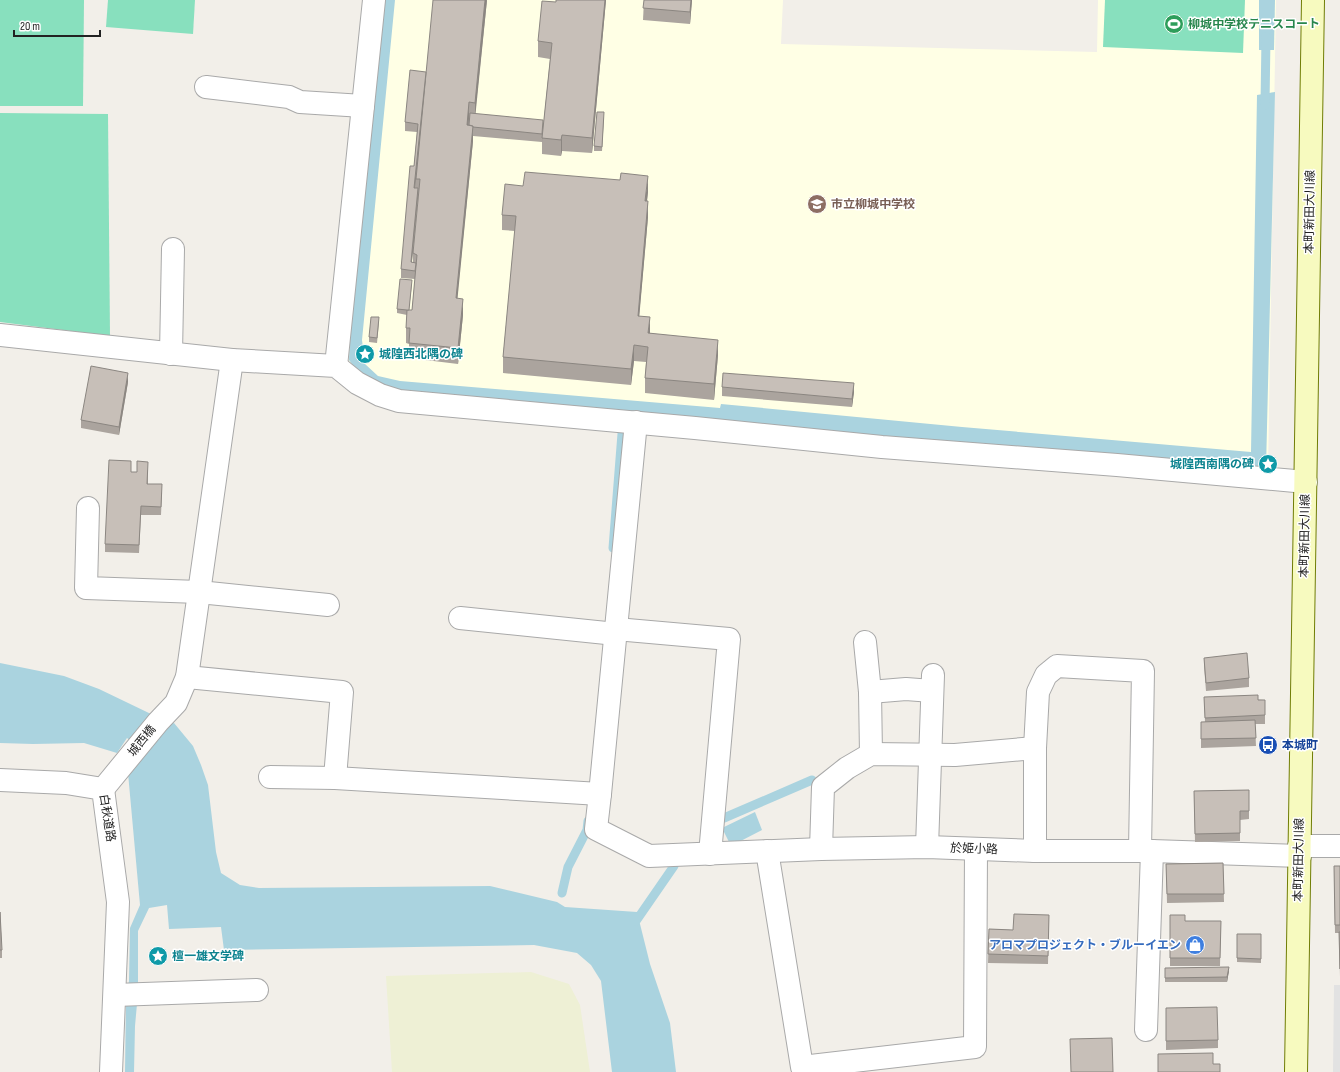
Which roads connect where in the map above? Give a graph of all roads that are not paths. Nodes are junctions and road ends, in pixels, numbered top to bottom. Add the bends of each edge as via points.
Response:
1 (374, 0) edge
2 (1313, 0) edge
3 (206, 88) dead end
4 (363, 106) junction
5 (173, 249) dead end
6 (0, 335) edge
7 (171, 354) junction
8 (232, 360) junction
9 (336, 366) junction
10 (627, 422) junction
11 (1306, 482) junction
12 (88, 508) dead end
13 (199, 592) junction
14 (328, 605) dead end
15 (460, 618) dead end
16 (616, 631) junction
17 (865, 642) dead end
18 (187, 677) junction
19 (870, 692) junction
20 (1036, 748) junction
21 (870, 754) junction
22 (930, 754) junction
23 (270, 777) dead end
24 (334, 778) junction
25 (0, 780) edge
26 (103, 789) junction
27 (593, 793) junction
28 (1340, 846) edge
29 (927, 847) junction
30 (821, 849) junction
31 (976, 849) junction
32 (766, 851) junction
33 (1035, 851) junction
34 (1146, 851) junction
35 (1300, 851) junction
36 (710, 854) junction
37 (257, 990) dead end
38 (114, 995) junction
39 (1146, 1030) dead end
40 (111, 1072) edge
41 (1296, 1072) edge

1 - 4 street
2 - 11 main road, 本町新田大川線
3 - 4 street via 289,97 300,102
4 - 9 street
5 - 7 street
6 - 7 street
7 - 8 street
8 - 9 street
8 - 13 street, 城西橋
9 - 10 street via 357,383 399,401
10 - 11 street via 882,447
10 - 16 street
11 - 35 main road, 本町新田大川線
12 - 13 street via 86,588
13 - 14 street
13 - 18 street, 城西橋
15 - 16 street
16 - 27 street
16 - 36 street via 728,639
17 - 19 street
18 - 24 street via 342,692
18 - 26 street, 城西橋 via 176,703
19 - 21 street
19 - 22 street via 906,689 932,683
20 - 22 street via 955,755
20 - 33 street
20 - 34 street via 1038,692 1046,674 1056,666 1143,671
21 - 22 street
21 - 30 street via 823,787
22 - 29 street
23 - 24 street
24 - 27 street
25 - 26 street, 白秋道路 via 66,783
26 - 38 street, 白秋道路 via 118,902
27 - 36 street, 於姫小路 via 596,829 649,856
28 - 35 street, 於姫小路
29 - 30 street, 於姫小路
29 - 31 street, 於姫小路
30 - 32 street, 於姫小路
31 - 32 street via 975,1047 802,1067
31 - 33 street, 於姫小路
32 - 36 street, 於姫小路
33 - 34 street, 於姫小路
34 - 35 street, 於姫小路
34 - 39 street
35 - 41 main road, 本町新田大川線
37 - 38 street
38 - 40 street, 白秋道路

